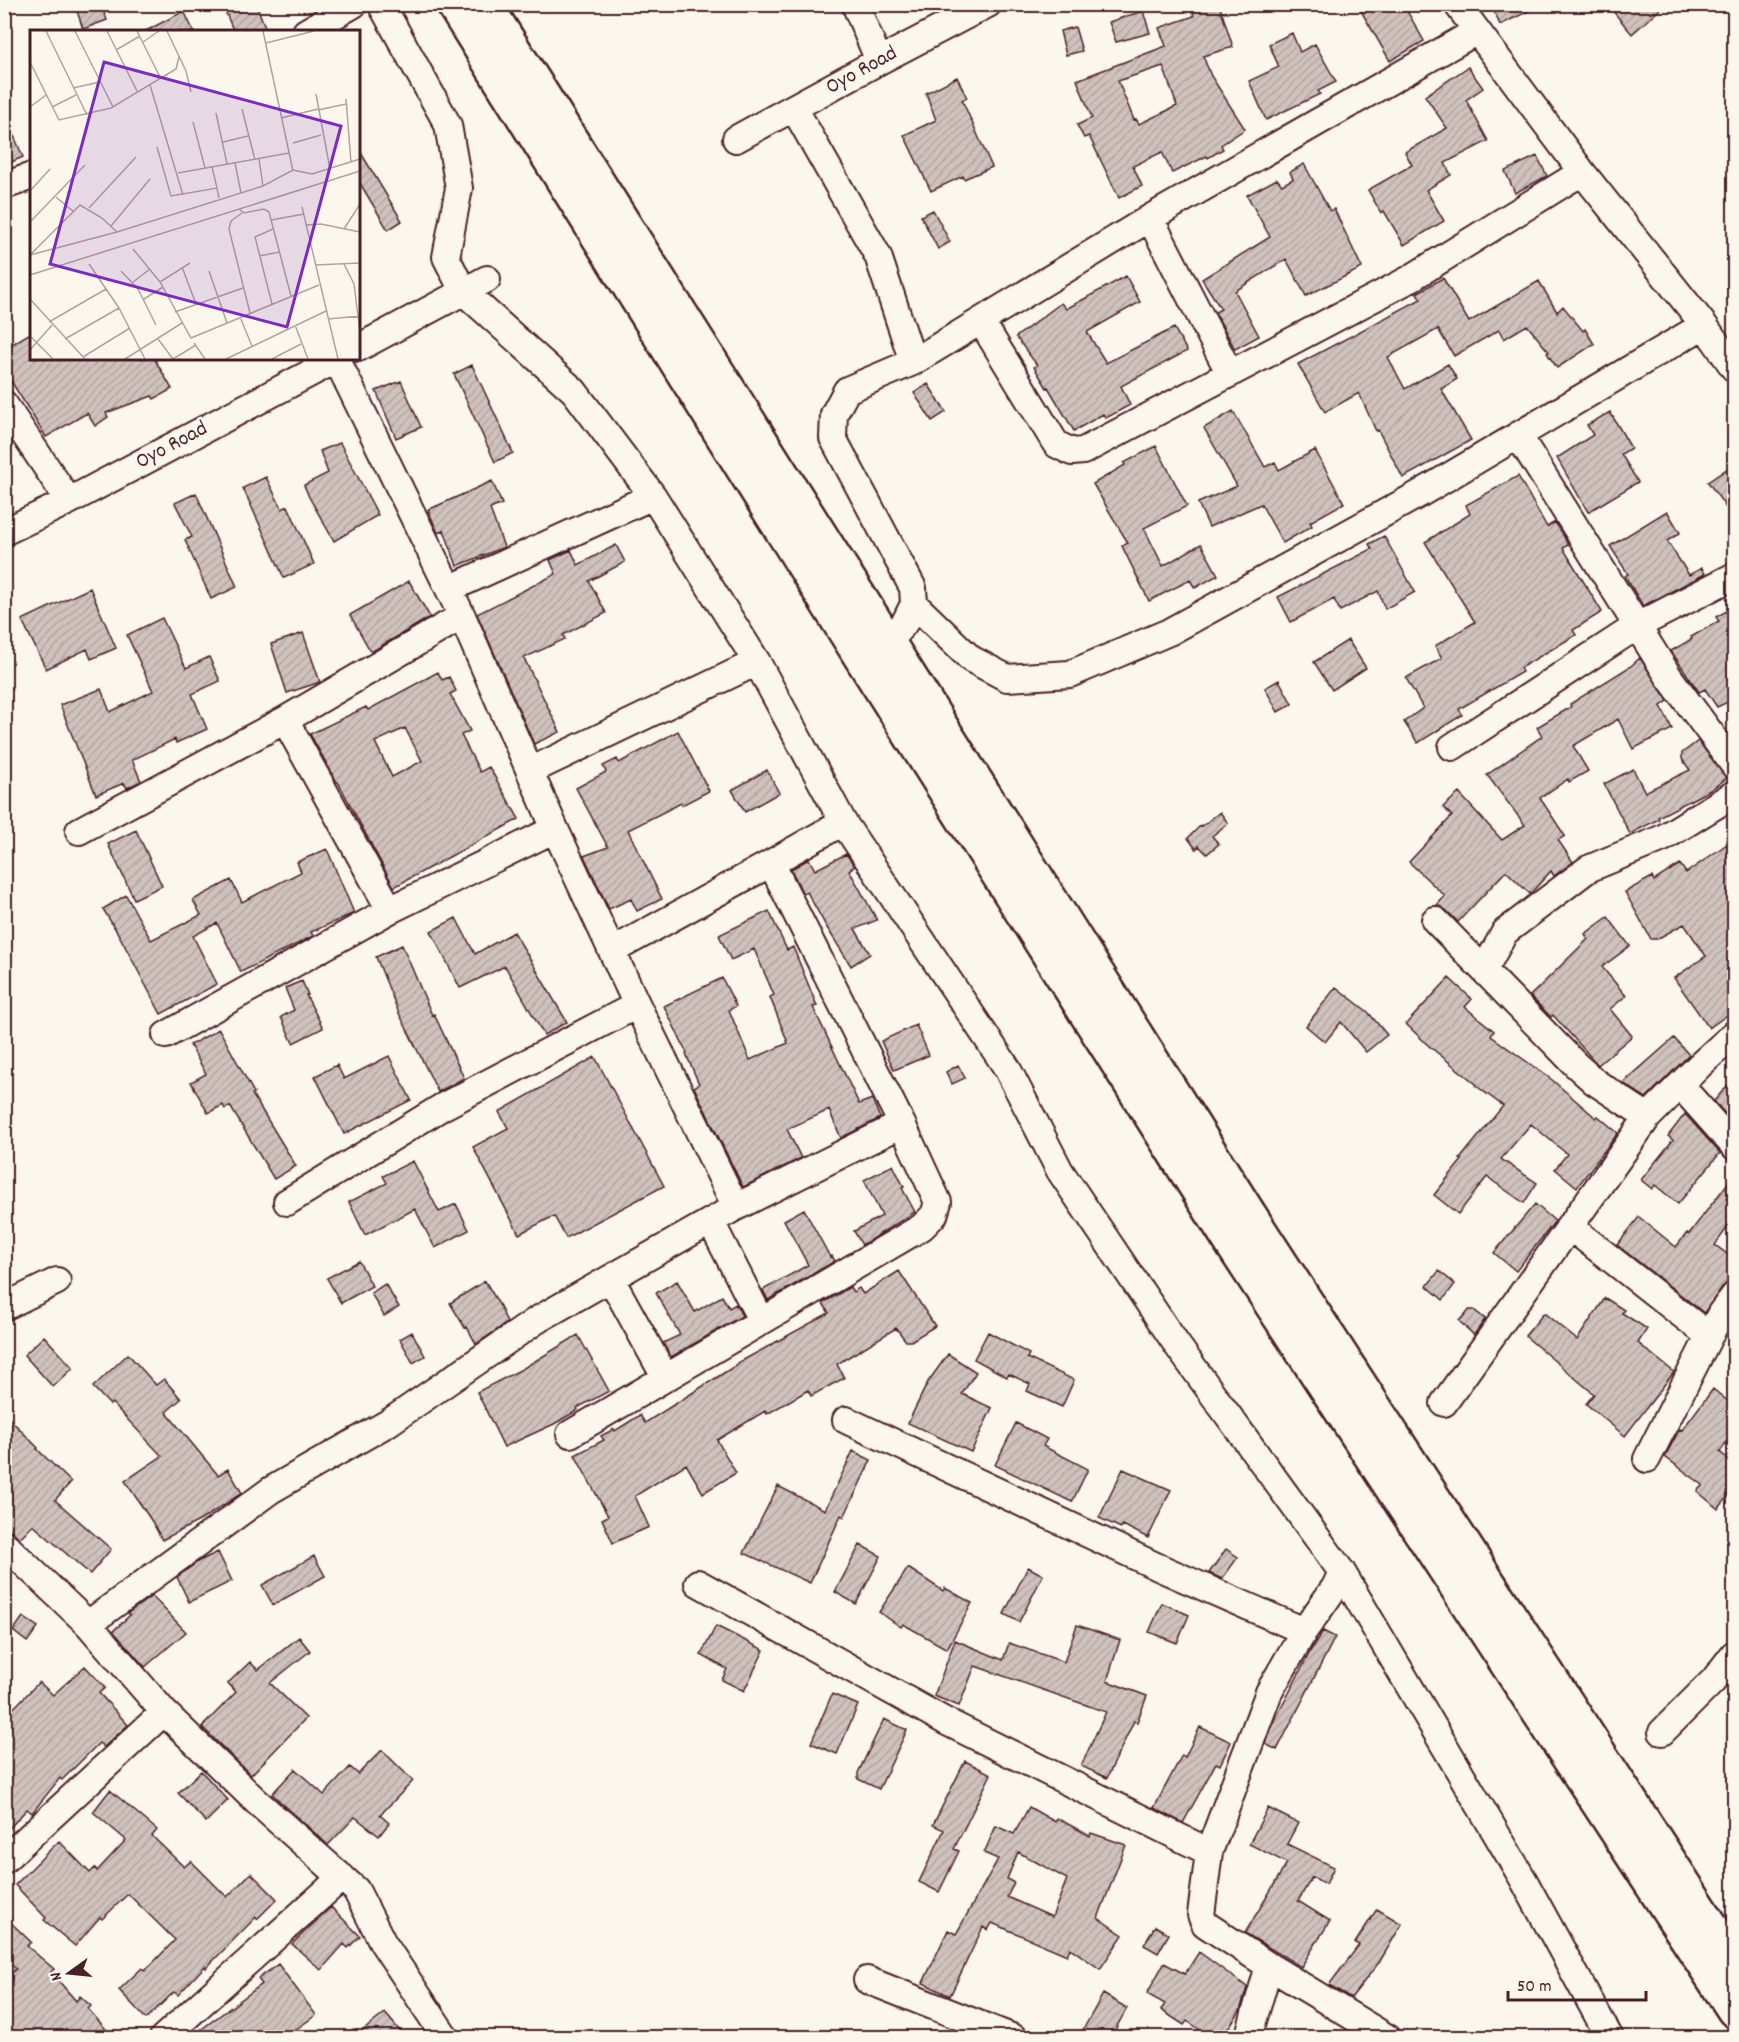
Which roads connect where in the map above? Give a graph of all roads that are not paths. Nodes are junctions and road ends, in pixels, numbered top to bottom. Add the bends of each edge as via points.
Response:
1 (354, 4) edge
2 (381, 4) edge
3 (453, 4) edge
4 (485, 4) edge
5 (855, 4) edge
6 (988, 4) edge
7 (1457, 4) edge
8 (309, 30) edge
9 (1477, 31) junction
10 (879, 61) junction
11 (794, 108) junction
12 (736, 139) dead end
13 (1582, 172) junction
14 (30, 177) edge
15 (4, 186) edge
16 (1150, 218) junction
17 (487, 279) dead end
18 (463, 291) junction
19 (981, 321) junction
20 (1704, 326) junction
21 (360, 347) edge
22 (336, 360) edge
23 (347, 360) edge
24 (913, 362) junction
25 (1734, 368) edge
26 (1230, 374) junction
27 (4, 404) edge
28 (1518, 435) junction
29 (653, 496) junction
30 (69, 501) junction
31 (4, 532) edge
32 (1734, 576) edge
33 (449, 590) junction
34 (914, 604) junction
35 (462, 616) junction
36 (1637, 626) junction
37 (889, 643) junction
38 (757, 662) junction
39 (285, 720) junction
40 (1452, 747) dead end
41 (1734, 765) edge
42 (530, 771) junction
43 (1734, 794) edge
44 (843, 822) junction
45 (555, 829) junction
46 (79, 831) dead end
47 (771, 863) junction
48 (390, 910) junction
49 (1435, 920) dead end
50 (612, 951) junction
51 (1484, 970) junction
52 (637, 1005) junction
53 (1734, 1034) edge
54 (166, 1035) dead end
55 (1680, 1085) junction
56 (1648, 1117) junction
57 (902, 1124) junction
58 (1734, 1146) edge
59 (287, 1202) dead end
60 (736, 1207) junction
61 (711, 1221) junction
62 (1569, 1226) junction
63 (611, 1279) junction
64 (57, 1281) dead end
65 (1734, 1296) edge
66 (4, 1307) edge
67 (761, 1320) junction
68 (1708, 1336) junction
69 (665, 1377) junction
70 (1444, 1403) dead end
71 (846, 1420) dead end
72 (570, 1434) dead end
73 (1647, 1459) dead end
74 (7, 1551) edge
75 (1342, 1572) junction
76 (698, 1583) dead end
77 (88, 1624) junction
78 (1305, 1631) junction
79 (1734, 1654) edge
80 (164, 1712) junction
81 (1662, 1732) dead end
82 (1209, 1852) junction
83 (4, 1860) edge
84 (342, 1877) junction
85 (1734, 1961) edge
86 (1269, 1966) junction
87 (867, 1980) dead end
88 (1734, 2010) edge
89 (165, 2037) edge
90 (446, 2037) edge
91 (1014, 2037) edge
92 (1248, 2037) edge
93 (1388, 2037) edge
94 (1610, 2037) edge

1 - 8 street
2 - 18 street via 448,125 459,188 446,256
3 - 88 highway via 1234,1247
4 - 37 highway
5 - 10 street
6 - 10 street, Oyo Road
7 - 9 street
9 - 13 street
9 - 16 street
10 - 11 street, Oyo Road
11 - 12 street, Oyo Road
11 - 24 street via 878,256
13 - 20 street
13 - 26 street via 1408,280
14 - 15 street
16 - 19 street
16 - 26 street
17 - 18 street, Oyo Road
18 - 21 street, Oyo Road
18 - 29 street via 574,391
19 - 24 street
19 - 26 street via 1056,444 1072,452 1083,451
20 - 25 street
20 - 28 street
22 - 30 street, Oyo Road
23 - 33 street
24 - 34 street via 847,390 834,414 833,438 913,588
27 - 30 street
28 - 34 street via 1169,632 1070,674 1007,678 971,659
28 - 36 street
29 - 33 street
29 - 38 street
30 - 31 street, Oyo Road
32 - 36 street
33 - 35 street
34 - 37 street
35 - 39 street
35 - 42 street
36 - 40 street
36 - 41 street
37 - 85 highway via 1247,1211
38 - 42 street
38 - 44 street
39 - 46 street
39 - 48 street
42 - 45 street
43 - 51 street via 1663,838 1588,869 1505,932
44 - 47 street
44 - 75 street via 1007,1068 1060,1171 1177,1345
45 - 48 street
45 - 50 street
47 - 50 street
47 - 57 street
48 - 54 street
49 - 51 street
50 - 52 street
51 - 56 street via 1576,1065
52 - 59 street via 442,1107
52 - 60 street
53 - 55 street
55 - 56 street
55 - 58 street
56 - 62 street
57 - 60 street
57 - 67 street via 938,1202 934,1215 922,1227
60 - 61 street
61 - 63 street
61 - 67 street
62 - 68 street
62 - 70 street
63 - 69 street
63 - 77 street via 537,1320 388,1423 271,1490
64 - 66 street
65 - 68 street
67 - 69 street
68 - 73 street
69 - 72 street
71 - 78 street via 1158,1567
74 - 77 street
75 - 78 street
75 - 94 street
76 - 82 street via 945,1721
77 - 80 street
78 - 82 street via 1269,1692
79 - 81 street
80 - 83 street
80 - 84 street
82 - 86 street via 1200,1915 1205,1924
84 - 89 street
84 - 90 street via 356,1890 382,1943
86 - 92 street
86 - 93 street
87 - 91 street

